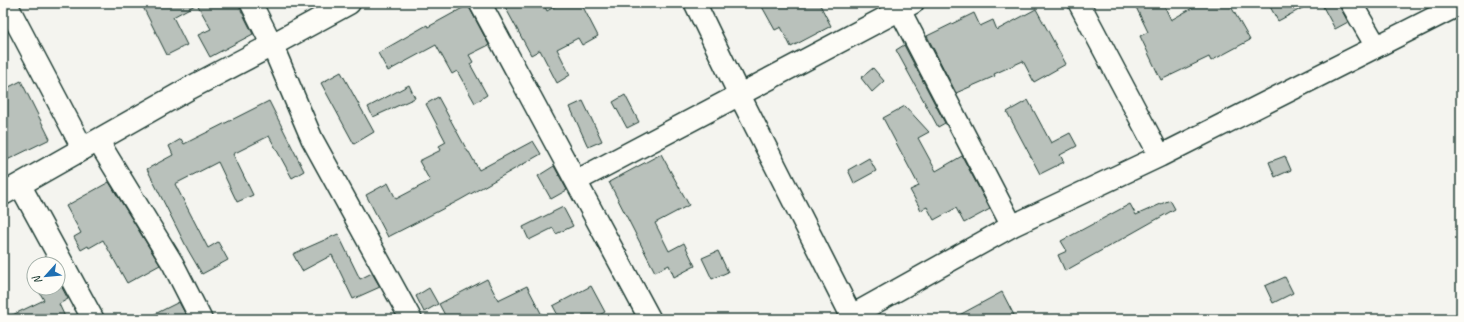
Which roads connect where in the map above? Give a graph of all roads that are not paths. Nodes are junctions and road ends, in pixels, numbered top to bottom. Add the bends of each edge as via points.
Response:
1 (6, 3) edge
2 (251, 3) edge
3 (349, 3) edge
4 (480, 3) edge
5 (695, 3) edge
6 (1079, 3) edge
7 (1351, 3) edge
8 (1461, 4) edge
9 (903, 5) edge
10 (272, 45) junction
11 (1376, 46) junction
12 (739, 94) junction
13 (91, 145) junction
14 (1160, 156) junction
15 (576, 181) junction
16 (11, 190) edge
17 (1012, 226) junction
18 (852, 317) edge
19 (93, 319) edge
20 (201, 319) edge
21 (411, 319) edge
22 (650, 319) edge

1 - 13 street
2 - 10 street
3 - 10 main road
4 - 15 street
5 - 12 street
6 - 14 street
7 - 11 street
8 - 11 street
9 - 12 street
9 - 17 street
10 - 13 main road via 190,88
10 - 21 street via 312,139
11 - 14 street
12 - 15 street
12 - 18 street
13 - 16 main road
13 - 20 street via 173,264
14 - 17 street
15 - 22 street
16 - 19 street
17 - 18 street

